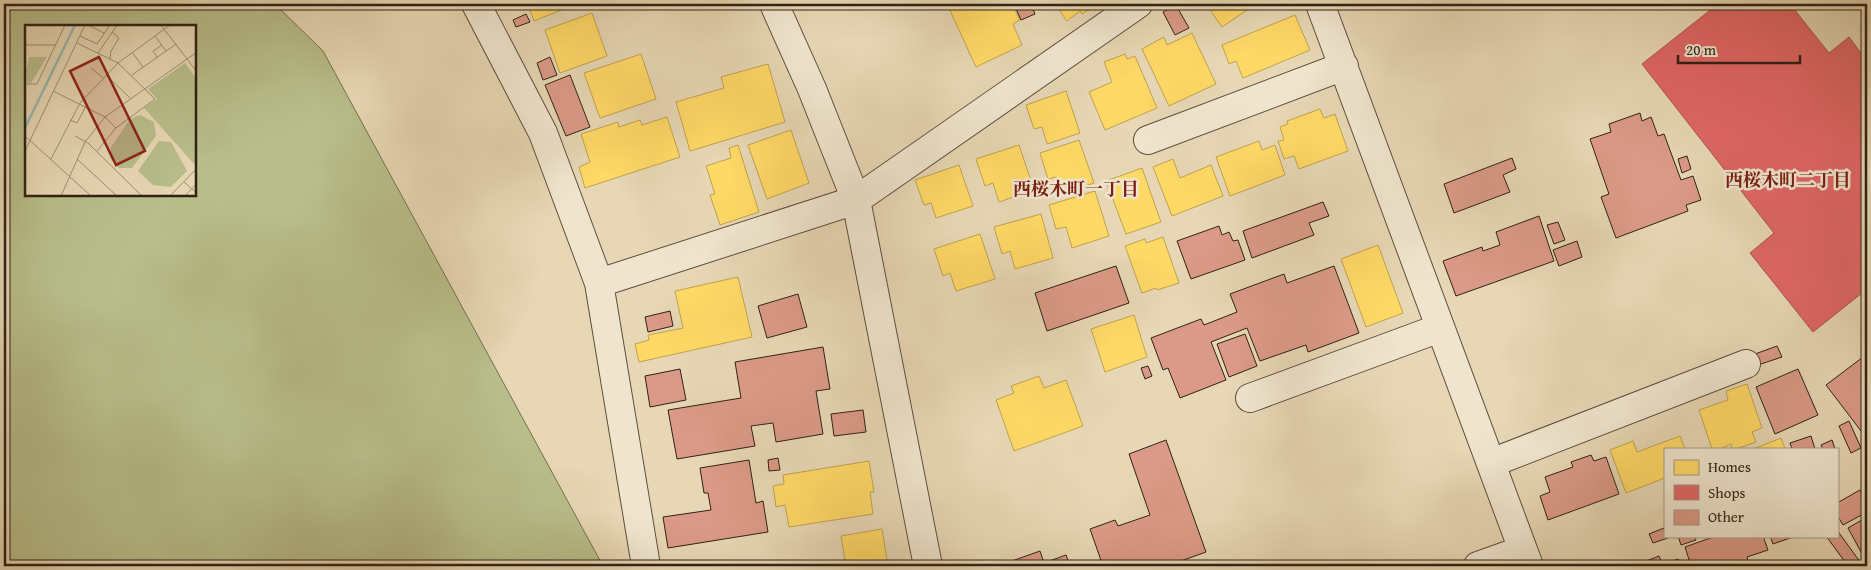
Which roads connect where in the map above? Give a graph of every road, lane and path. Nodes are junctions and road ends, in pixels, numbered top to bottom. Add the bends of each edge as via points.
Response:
1 (476, 4) edge
2 (774, 4) edge
3 (1138, 4) edge
4 (1320, 4) edge
5 (1344, 66) junction
6 (1148, 140) dead end
7 (856, 200) junction
8 (599, 283) junction
9 (1440, 328) junction
10 (1746, 364) dead end
11 (1250, 398) dead end
12 (1491, 463) junction
13 (1526, 558) edge
14 (646, 566) edge
15 (928, 566) edge
16 (1478, 566) edge

1 - 8 street via 543,133
2 - 7 street
3 - 7 street
4 - 5 street
5 - 6 street
5 - 9 street
7 - 8 street
7 - 15 street
8 - 14 street
9 - 11 street
9 - 12 street
10 - 12 street
12 - 13 street
13 - 16 street

